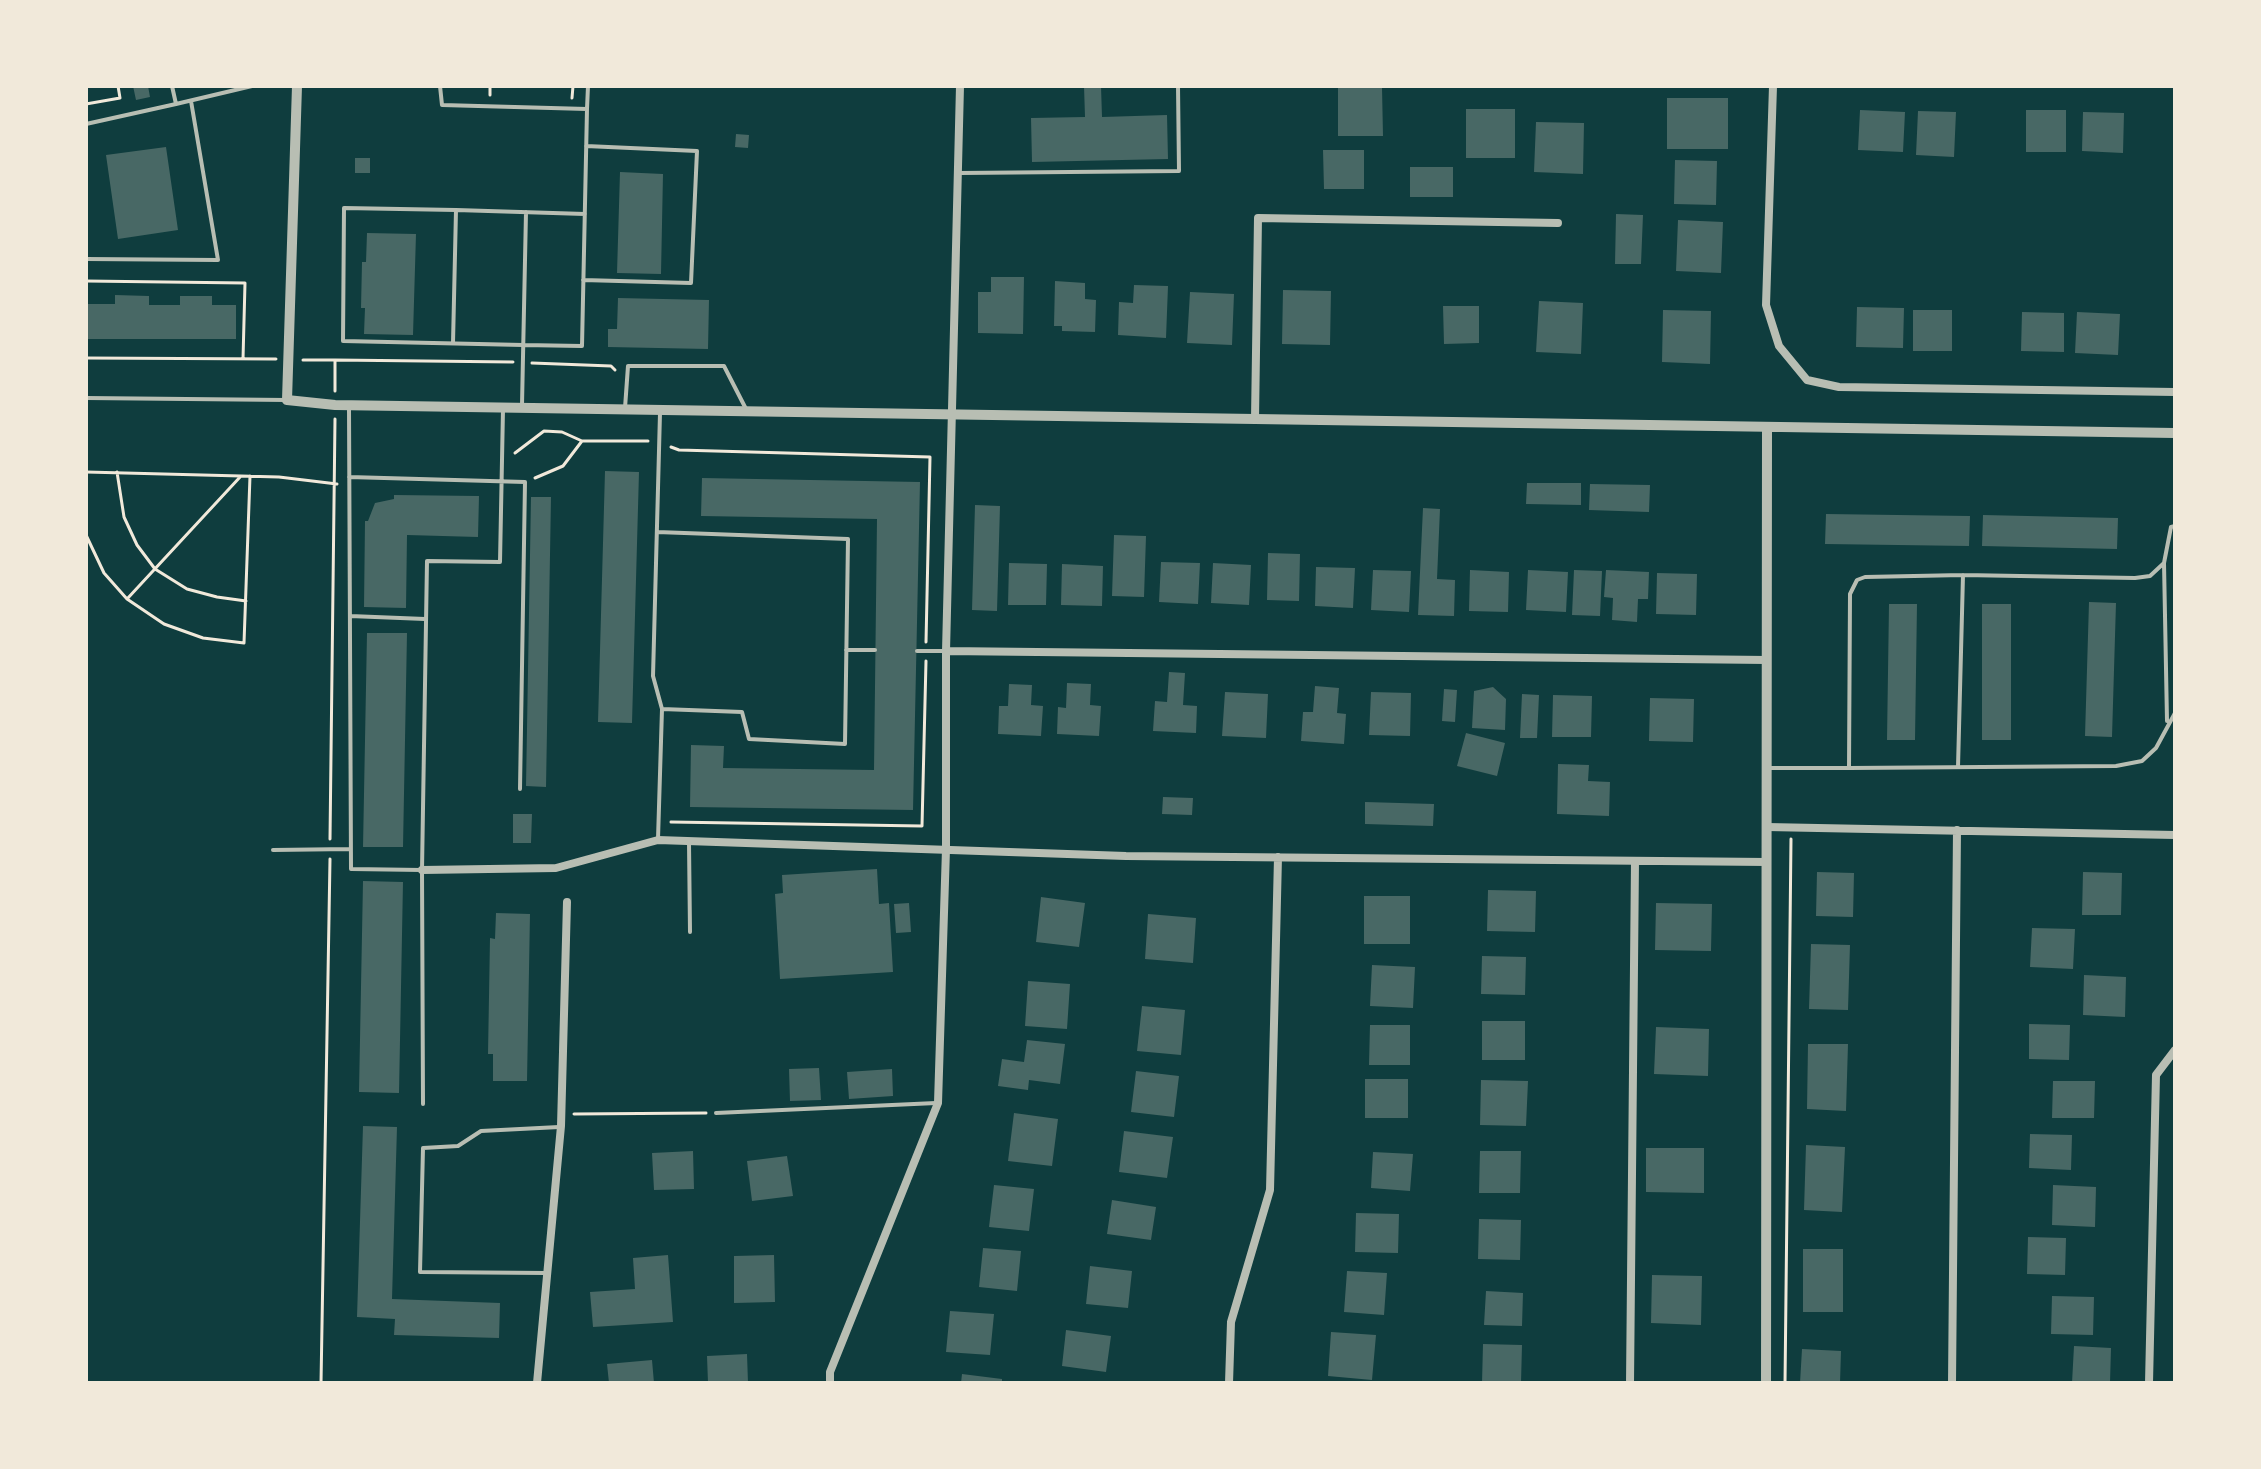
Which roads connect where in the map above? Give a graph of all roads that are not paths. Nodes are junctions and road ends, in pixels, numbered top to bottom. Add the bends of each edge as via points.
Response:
1 (172, 86) edge
2 (252, 86) edge
3 (297, 86) edge
4 (440, 86) edge
5 (588, 86) edge
6 (960, 86) edge
7 (1178, 86) edge
8 (1773, 86) edge
9 (191, 101) junction
10 (176, 104) junction
11 (587, 109) junction
12 (86, 124) edge
13 (586, 146) junction
14 (958, 173) junction
15 (456, 210) junction
16 (526, 212) junction
17 (585, 214) junction
18 (1558, 223) dead end
19 (86, 259) edge
20 (583, 280) junction
21 (453, 343) junction
22 (523, 345) junction
23 (2175, 392) edge
24 (86, 398) edge
25 (287, 400) junction
26 (349, 405) junction
27 (503, 407) junction
28 (522, 408) junction
29 (625, 410) junction
30 (660, 410) junction
31 (747, 412) junction
32 (951, 412) junction
33 (1255, 419) junction
34 (1767, 428) junction
35 (2175, 433) edge
36 (349, 477) junction
37 (502, 480) junction
38 (2175, 526) edge
39 (657, 532) junction
40 (2164, 563) junction
41 (1963, 575) junction
42 (350, 616) junction
43 (425, 619) junction
44 (846, 650) junction
45 (875, 650) dead end
46 (917, 651) dead end
47 (946, 651) junction
48 (1767, 660) junction
49 (662, 709) junction
50 (2175, 713) edge
51 (2167, 724) junction
52 (1958, 767) junction
53 (1767, 768) junction
54 (1849, 768) junction
55 (520, 789) dead end
56 (1767, 827) junction
57 (1957, 830) junction
58 (2175, 835) edge
59 (658, 840) junction
60 (689, 840) junction
61 (351, 849) junction
62 (946, 849) junction
63 (273, 850) dead end
64 (1278, 857) junction
65 (1635, 861) junction
66 (1767, 862) junction
67 (422, 870) junction
68 (567, 902) dead end
69 (690, 932) dead end
70 (2175, 1050) edge
71 (938, 1103) junction
72 (423, 1104) dead end
73 (716, 1113) road end
74 (561, 1126) junction
75 (549, 1273) junction
76 (537, 1383) edge
77 (830, 1383) edge
78 (1229, 1383) edge
79 (1630, 1383) edge
80 (1766, 1383) edge
81 (1952, 1383) edge
82 (2149, 1383) edge

1 - 10 lane
2 - 9 lane
3 - 25 street
4 - 11 lane via 442,105
5 - 11 lane
6 - 14 street
7 - 14 lane via 1179,171
8 - 23 street via 1766,305 1779,346 1807,380 1839,387
9 - 10 lane
9 - 19 lane via 218,260
10 - 12 lane
11 - 13 lane
13 - 17 lane
13 - 20 lane via 697,151 691,283
14 - 32 street
15 - 16 lane
15 - 21 lane
15 - 21 lane via 344,208 343,341
16 - 17 lane
16 - 22 lane
17 - 20 lane
18 - 33 street via 1258,218
20 - 22 lane via 582,346
21 - 22 lane
22 - 28 lane
24 - 25 lane
25 - 26 street
26 - 27 street
26 - 36 lane
27 - 28 street
27 - 37 lane
28 - 29 street
29 - 30 street
29 - 31 lane via 628,366 724,366
30 - 31 street
30 - 39 lane
31 - 32 street
32 - 33 street
32 - 47 street
33 - 34 street
34 - 35 street
34 - 48 street
36 - 37 lane
36 - 42 lane
37 - 43 lane via 500,562 427,561
37 - 55 lane via 525,482
38 - 40 lane
39 - 44 lane via 848,539
39 - 49 lane via 653,676
40 - 41 lane via 2150,576 2135,578
40 - 51 lane
41 - 52 lane
41 - 54 lane via 1865,577 1852,585
42 - 43 lane
42 - 61 lane
43 - 67 lane
44 - 45 lane
44 - 49 lane via 845,744 749,739 742,712
46 - 47 lane
47 - 48 street
47 - 62 street
48 - 53 street
49 - 59 lane
50 - 51 lane
51 - 52 lane via 2156,748 2142,761 2116,766
52 - 54 lane
53 - 54 lane
53 - 56 street
56 - 57 street
56 - 66 street
57 - 58 street
57 - 81 street
59 - 60 street
59 - 67 street via 556,868
60 - 62 street
60 - 69 lane
61 - 63 lane
61 - 67 lane via 351,869
62 - 64 street
62 - 71 street
64 - 65 street
64 - 78 street via 1270,1190 1231,1322
65 - 66 street
65 - 79 street
66 - 80 street
67 - 72 lane
68 - 74 street
70 - 82 street via 2156,1075
71 - 73 lane
71 - 77 street
74 - 75 street
74 - 75 lane via 481,1131 458,1146 423,1148 420,1272
75 - 76 street

